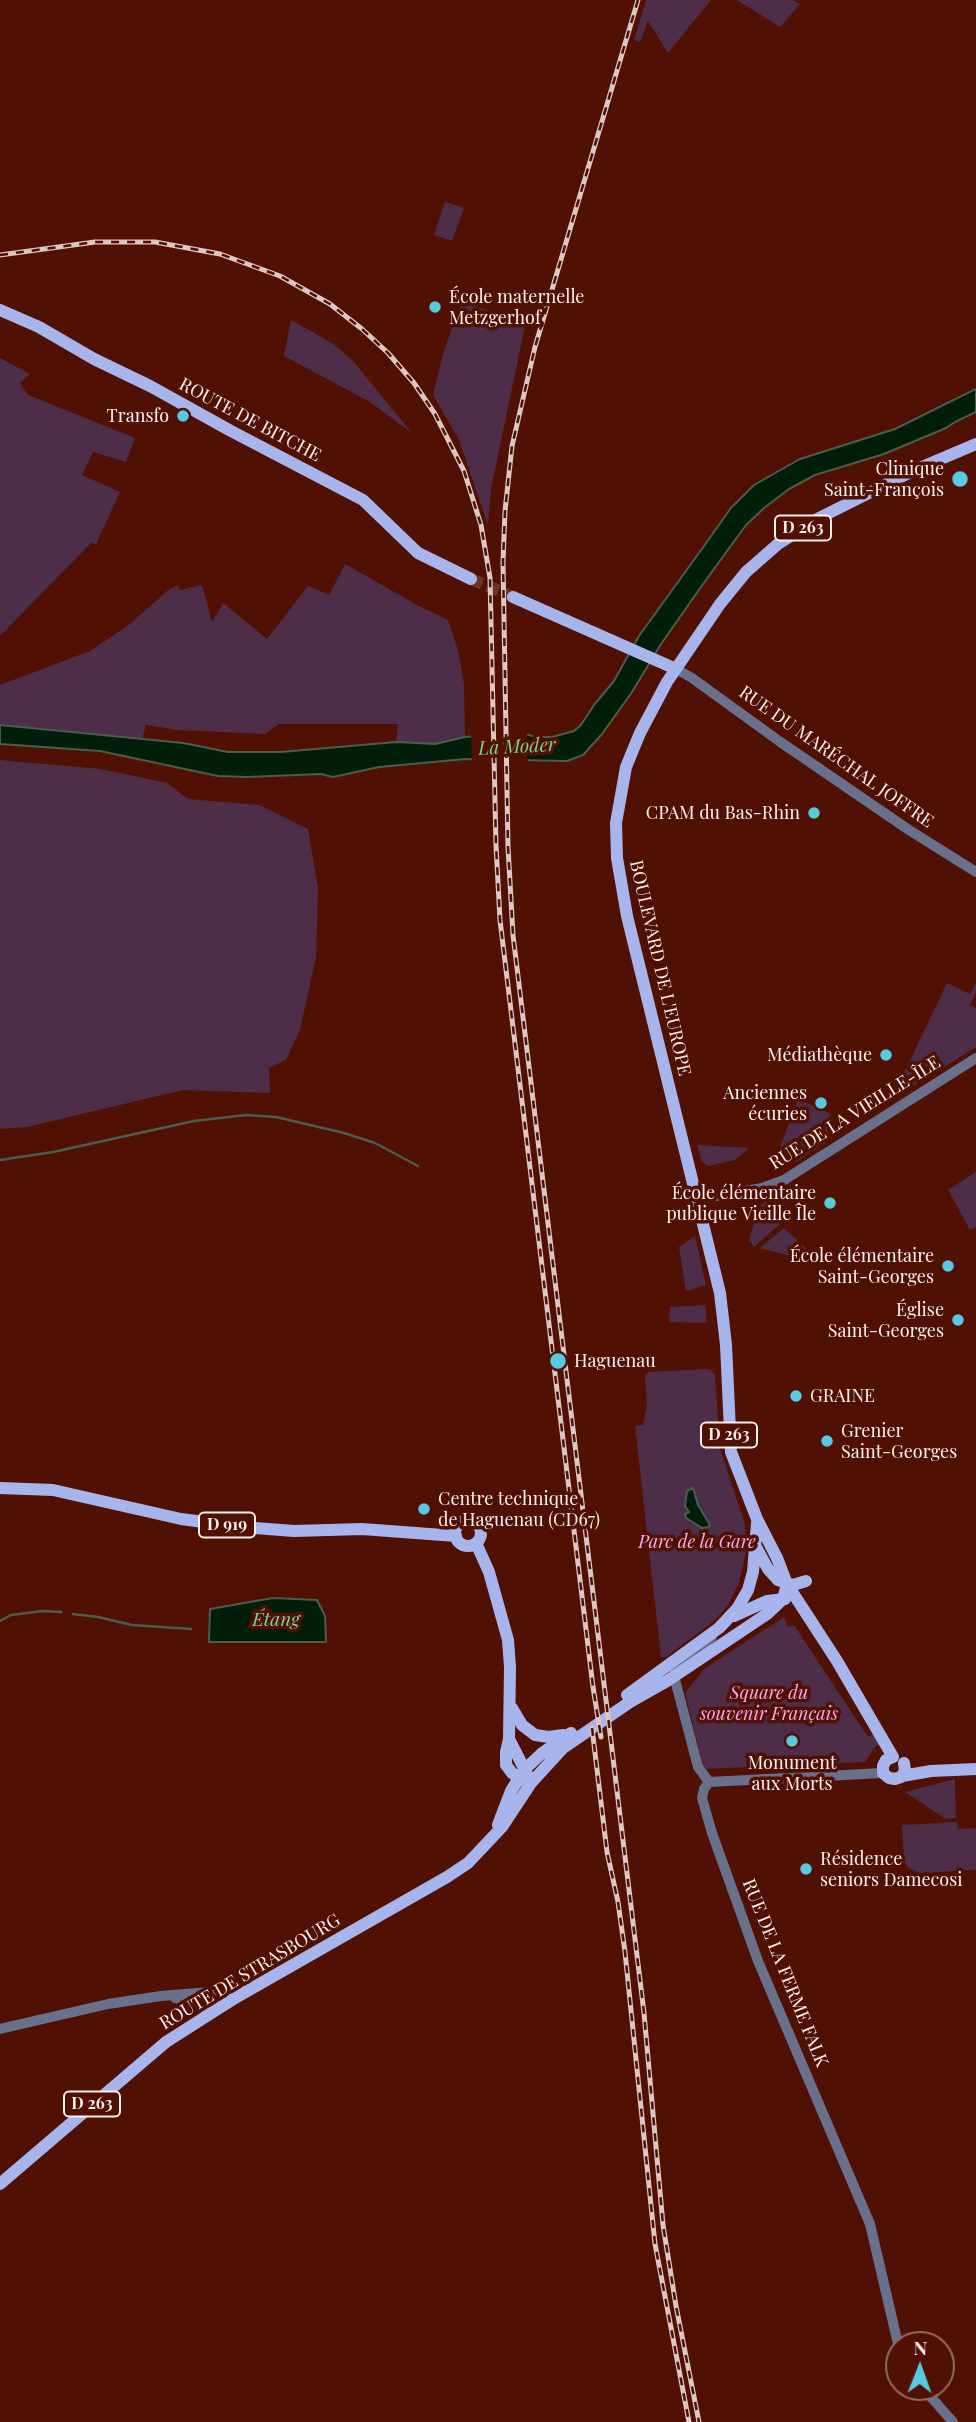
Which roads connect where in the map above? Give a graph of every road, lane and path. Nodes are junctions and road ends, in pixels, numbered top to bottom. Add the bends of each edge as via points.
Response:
1 (0, 310) edge
2 (976, 444) edge
3 (471, 579) tunnel mouth
4 (513, 597) tunnel mouth
5 (676, 670) junction
6 (976, 872) edge
7 (976, 1058) edge
8 (698, 1199) junction
9 (0, 1488) edge
10 (757, 1519) junction
11 (456, 1536) junction
12 (476, 1543) junction
13 (756, 1546) junction
14 (806, 1581) dead end
15 (787, 1584) junction
16 (783, 1599) junction
17 (802, 1611) junction
18 (730, 1618) junction
19 (719, 1628) junction
20 (674, 1676) junction
21 (510, 1690) junction
22 (620, 1705) junction
23 (576, 1732) junction
24 (899, 1760) junction
25 (976, 1769) edge
26 (931, 1771) junction
27 (883, 1773) junction
28 (902, 1776) junction
29 (525, 1777) junction
30 (709, 1782) junction
31 (161, 1996) junction
32 (235, 1998) junction
33 (210, 2014) junction
34 (0, 2029) edge
35 (0, 2184) edge
36 (895, 2331) edge
37 (934, 2401) edge
38 (953, 2422) edge

1 - 3 main road, ROUTE DE BITCHE via 363,500 418,553
2 - 5 main road, D 263 via 819,518 778,544 730,590
4 - 5 main road
5 - 6 street, RUE DU MARÉCHAL JOFFRE
5 - 8 main road, BOULEVARD DE L'EUROPE / D 263 via 633,748 624,778 616,844 639,966
7 - 8 street, RUE DE LA VIEILLE-ÎLE via 787,1178 767,1187
8 - 10 main road, D 263 via 722,1304 731,1452
9 - 11 main road, D 919 via 52,1490 242,1527
10 - 13 main road, ROUTE DE STRASBOURG
10 - 15 main road, D 263
11 - 12 main road via 465,1545
11 - 12 main road via 460,1524 472,1521 481,1532
12 - 21 main road via 508,1640
13 - 15 main road via 770,1573
13 - 18 main road, ROUTE DE STRASBOURG via 748,1590
14 - 15 main road
15 - 16 main road
15 - 17 main road
16 - 17 main road
16 - 18 main road, ROUTE DE STRASBOURG via 767,1601
16 - 20 main road, ROUTE DE STRASBOURG / D 263
17 - 24 main road
18 - 19 main road, ROUTE DE STRASBOURG
19 - 20 street
19 - 22 main road, ROUTE DE STRASBOURG / D 263
20 - 22 main road, ROUTE DE STRASBOURG / D 263
20 - 30 street via 698,1768
21 - 23 main road via 513,1712 530,1732 553,1737
21 - 29 main road via 509,1738
22 - 23 main road, ROUTE DE STRASBOURG / D 263
23 - 29 main road, ROUTE DE STRASBOURG / D 263
23 - 29 main road, ROUTE DE STRASBOURG / D 263 via 554,1744
24 - 26 main road
24 - 27 main road via 885,1762
24 - 28 main road via 905,1772
25 - 26 main road
26 - 28 main road
27 - 28 main road via 892,1779
27 - 30 street
29 - 32 main road, ROUTE DE STRASBOURG / D 263 via 503,1811 496,1833 474,1857 447,1877
30 - 36 street, RUE DE LA FERME FALK via 702,1798 712,1833 758,1961 870,2224
31 - 32 street via 209,1992
31 - 33 street via 199,2005
31 - 34 street
32 - 33 main road, ROUTE DE STRASBOURG / D 263
33 - 35 main road, ROUTE DE STRASBOURG / D 263 via 155,2050
37 - 38 street

